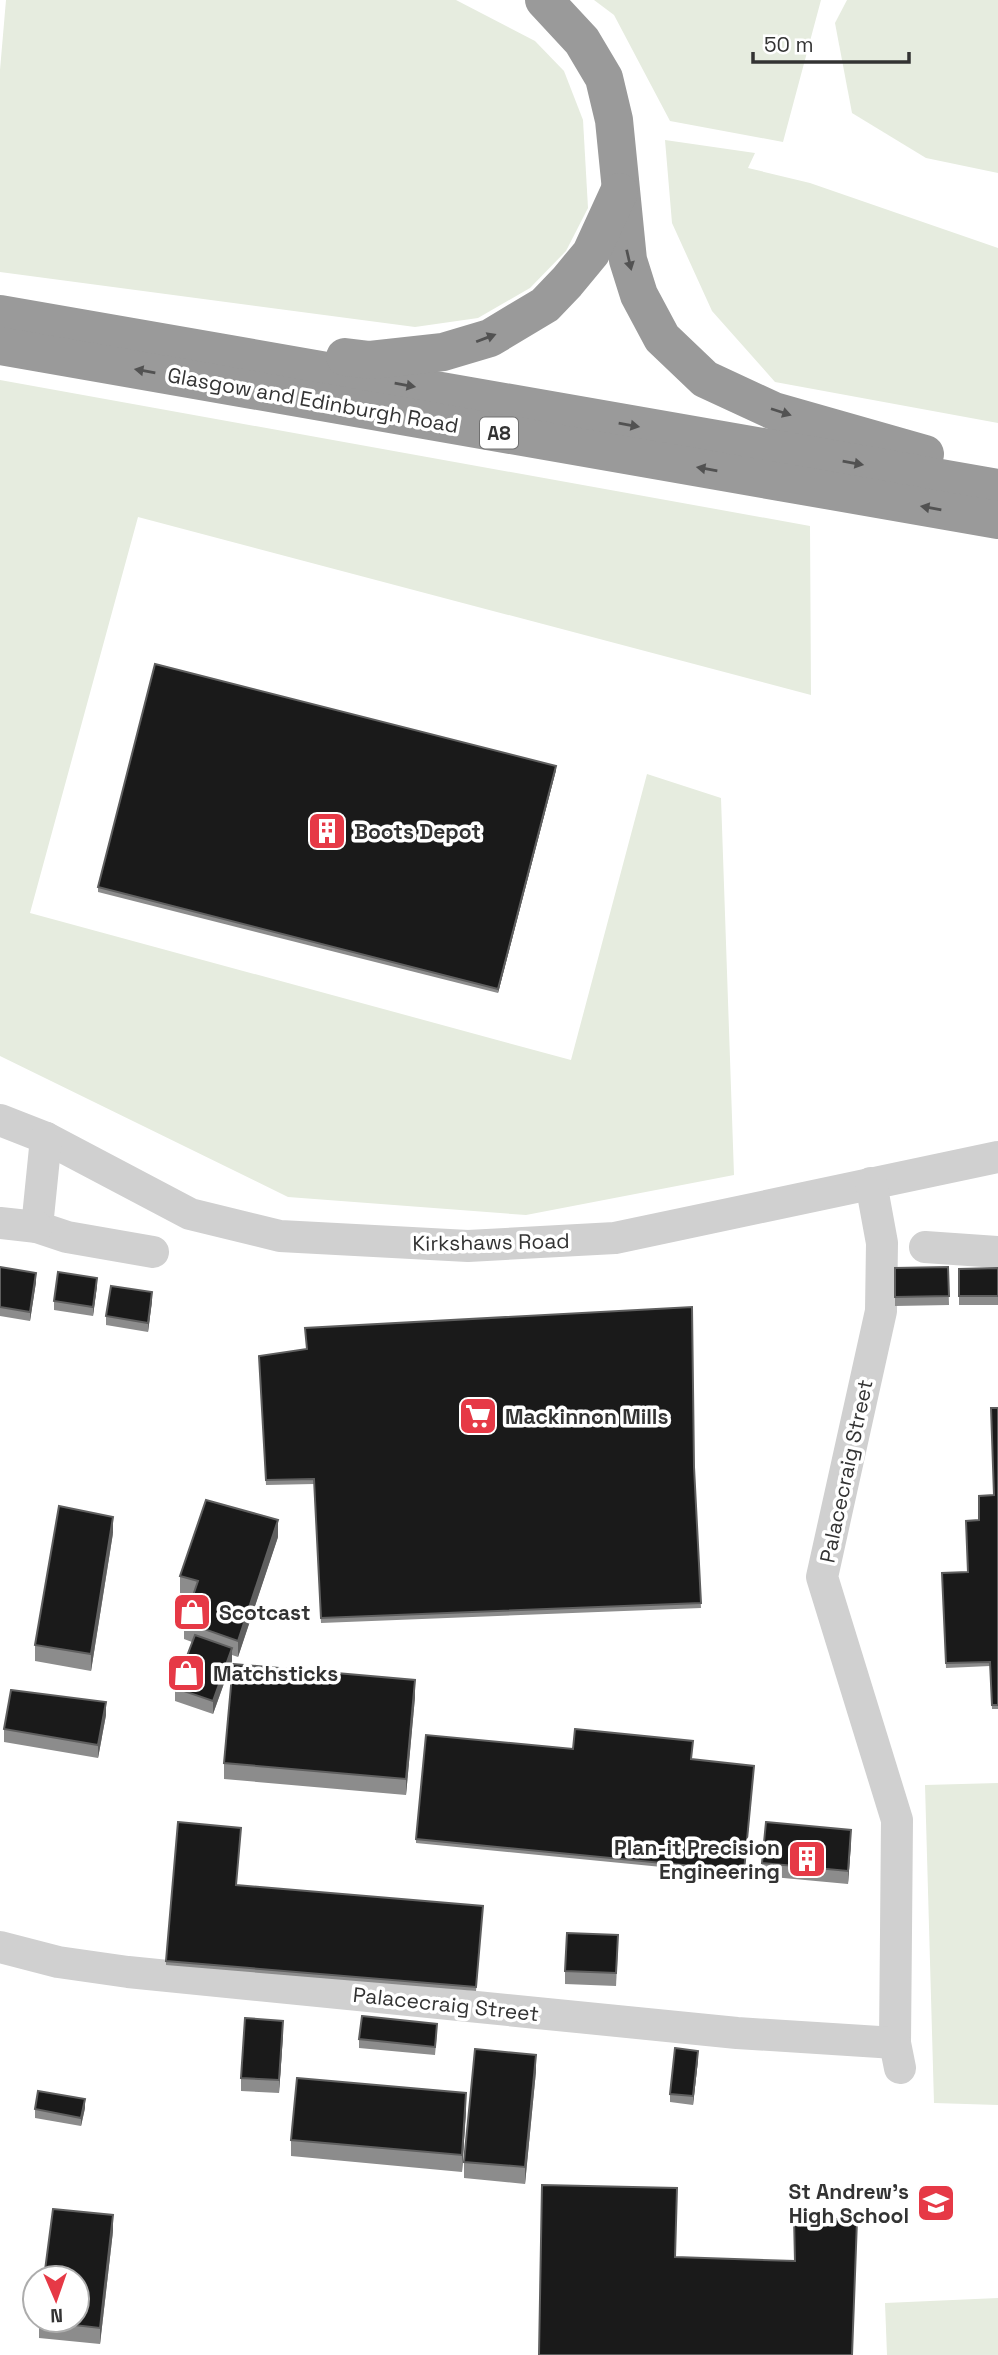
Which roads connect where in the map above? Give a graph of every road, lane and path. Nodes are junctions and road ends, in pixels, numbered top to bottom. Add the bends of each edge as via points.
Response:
1 (544, 0) edge
2 (619, 192) junction
3 (0, 314) edge
4 (103, 331) junction
5 (0, 346) edge
6 (998, 474) edge
7 (998, 488) edge
8 (998, 520) edge
9 (0, 1120) edge
10 (46, 1138) junction
11 (998, 1157) edge
12 (871, 1183) junction
13 (0, 1223) edge
14 (37, 1227) junction
15 (925, 1247) dead end
16 (153, 1252) dead end
17 (998, 1252) edge
18 (0, 1947) edge

1 - 2 highway, A8 via 582,41 604,78 614,120
4 -> 2 highway, A8 via 370,360 443,352 490,338 545,305 591,253
2 -> 6 highway, A8 via 628,260 639,295 662,338 705,379 774,411
3 - 4 highway, Glasgow and Edinburgh Road / A8
4 -> 7 highway, Glasgow and Edinburgh Road / A8
8 -> 5 highway, Glasgow and Edinburgh Road / A8
9 - 10 street, Kirkshaws Road
10 - 12 street, Kirkshaws Road via 190,1214 280,1236 382,1243 468,1246 615,1238
10 - 14 street
11 - 12 street, Kirkshaws Road
12 - 18 street, Palacecraig Street via 882,1243 881,1311 822,1577 897,1820 897,2055 737,2033 128,1972 58,1962
13 - 14 street
14 - 16 street
15 - 17 street

